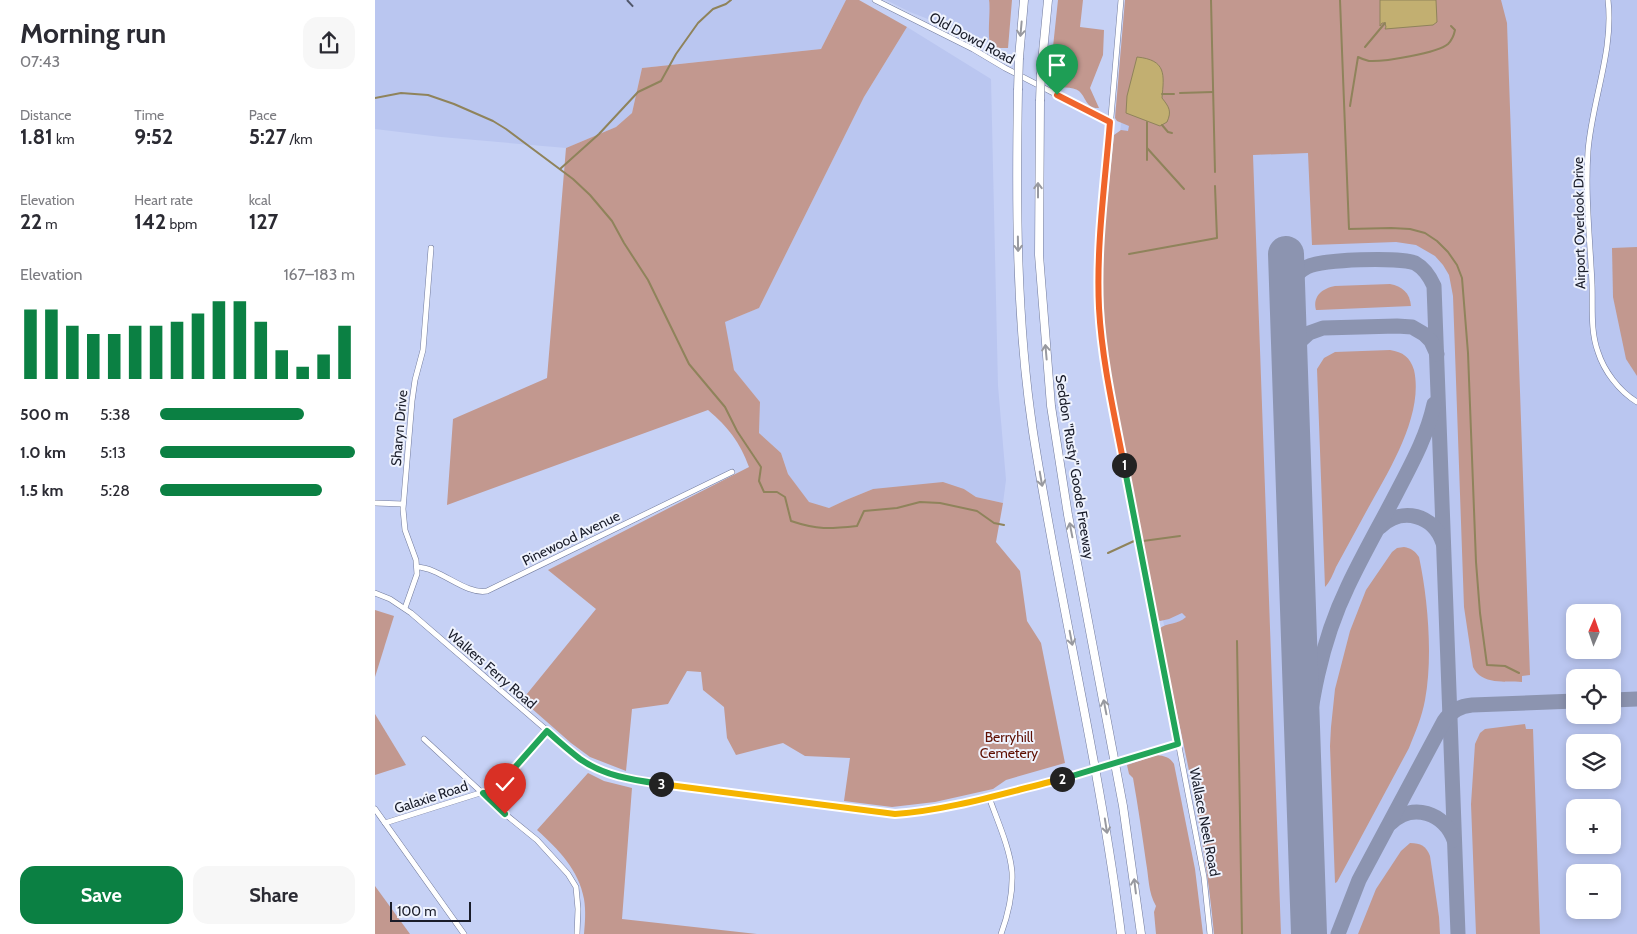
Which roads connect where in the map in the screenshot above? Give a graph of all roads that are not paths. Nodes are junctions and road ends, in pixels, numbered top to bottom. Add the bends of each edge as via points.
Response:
1 (875, 0) edge
2 (1024, 0) edge
3 (1048, 0) edge
4 (1121, 0) edge
5 (1608, 0) edge
6 (1110, 122) junction
7 (431, 248) dead end
8 (1637, 402) edge
9 (731, 472) dead end
10 (375, 503) edge
11 (403, 504) junction
12 (417, 567) junction
13 (375, 593) edge
14 (405, 608) junction
15 (547, 731) junction
16 (424, 739) dead end
17 (1178, 744) junction
18 (483, 793) junction
19 (989, 797) junction
20 (375, 809) edge
21 (385, 823) junction
22 (464, 934) edge
23 (577, 934) edge
24 (1001, 934) edge
25 (1121, 934) edge
26 (1141, 934) edge
27 (1211, 934) edge

1 - 6 street, Old Dowd Road
2 -> 25 highway, bridge via 1017,90 1017,176 1023,330 1033,431 1096,765
26 -> 3 highway, Seddon "Rusty" Goode Freeway, bridge via 1123,806 1051,406 1039,255 1040,101
4 - 6 street
5 - 8 street, Airport Overlook Drive via 1609,30 1588,150 1593,323 1597,351 1603,364 1611,378
6 - 17 street, Wallace Neel Road via 1098,275 1102,345
7 - 11 street, Sharyn Drive via 423,350 412,401
9 - 12 street, Pinewood Avenue via 487,591 475,590 432,570
10 - 11 street
11 - 12 street, Sharyn Drive via 405,530
12 - 14 street, Sharyn Drive
13 - 14 street, Walkers Ferry Road
14 - 15 street, Walkers Ferry Road
15 - 18 street, Galaxie Road via 495,790
15 - 19 street, Walkers Ferry Road via 579,758 598,769 639,781 895,814
16 - 18 street
17 - 19 street, Walkers Ferry Road, bridge
17 - 27 street, Wallace Neel Road via 1204,877
18 - 21 street, Galaxie Road
18 - 23 street via 542,845 573,882 578,909
19 - 24 street via 1012,873 1009,904
20 - 21 street
21 - 22 street

